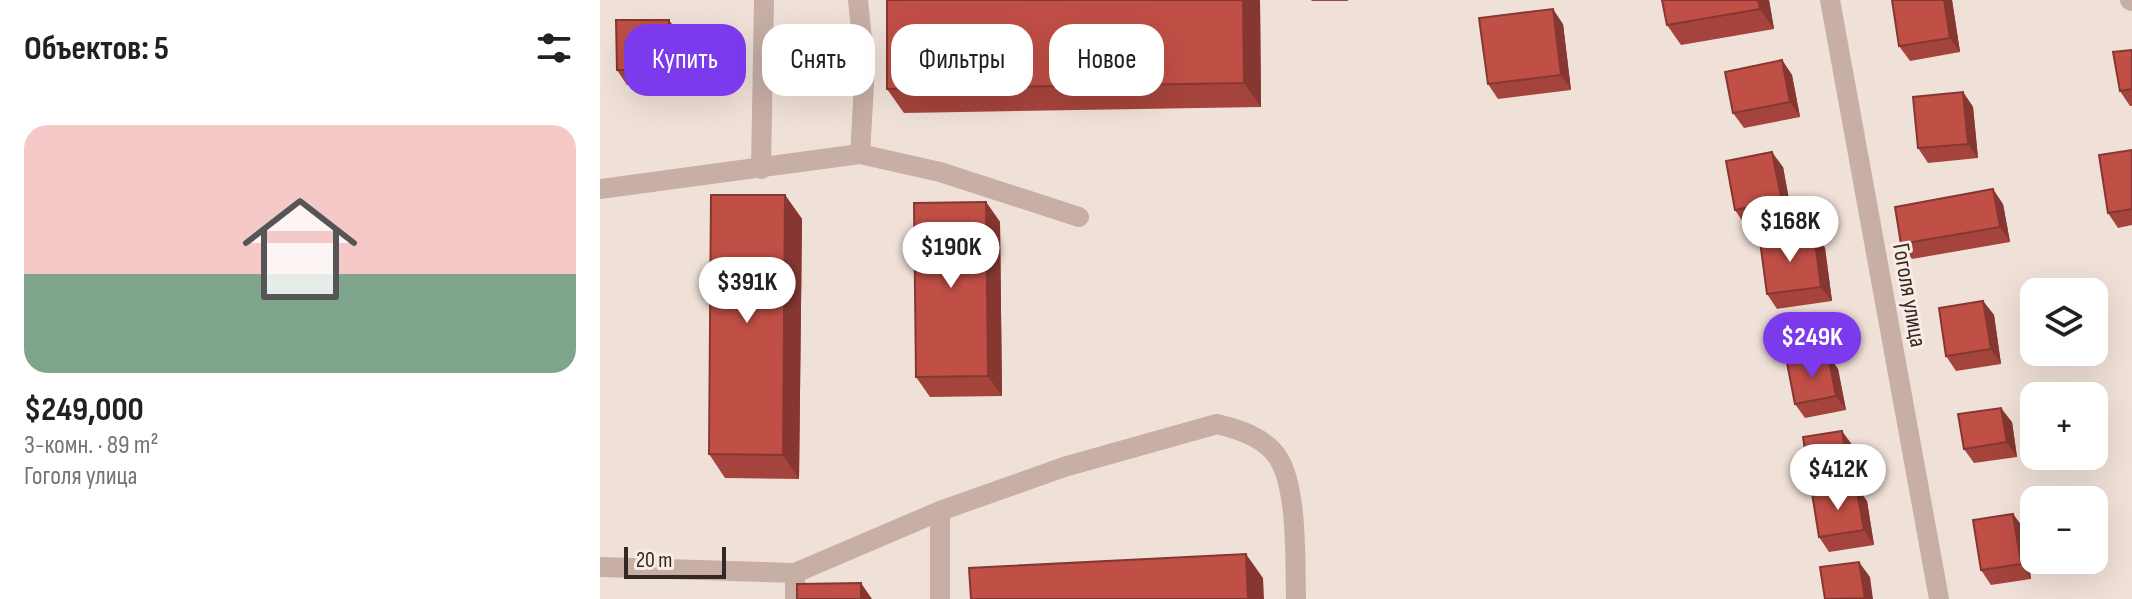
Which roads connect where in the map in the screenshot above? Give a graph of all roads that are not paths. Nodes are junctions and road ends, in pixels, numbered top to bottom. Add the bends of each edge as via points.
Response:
1 (764, 0) edge
2 (858, 0) edge
3 (1830, 0) edge
4 (860, 154) junction
5 (761, 169) junction
6 (600, 189) edge
7 (1079, 217) dead end
8 (940, 511) junction
9 (600, 567) edge
10 (795, 573) junction
11 (795, 599) edge
12 (940, 599) edge
13 (1296, 599) edge
14 (1939, 599) edge

1 - 5 street
2 - 4 street via 865,68
3 - 14 street, Гоголя улица
4 - 5 street
4 - 7 street via 940,172
5 - 6 street
8 - 10 street
8 - 12 street
8 - 13 street via 1064,467 1217,424 1259,440 1277,455 1287,477
9 - 10 street
10 - 11 street

